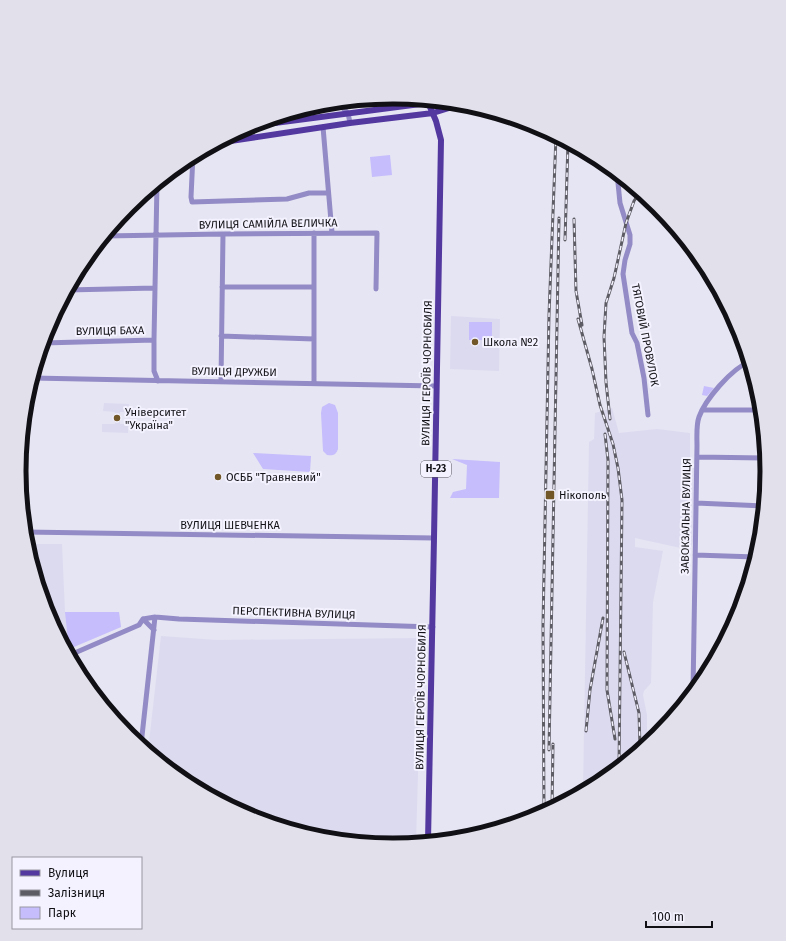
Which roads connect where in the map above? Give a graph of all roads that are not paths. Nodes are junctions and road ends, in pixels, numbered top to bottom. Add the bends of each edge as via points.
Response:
1 (407, 104) edge
2 (429, 106) edge
3 (342, 108) edge
4 (448, 108) edge
5 (348, 113) junction
6 (433, 113) junction
7 (275, 123) edge
8 (350, 123) junction
9 (323, 127) junction
10 (231, 141) edge
11 (193, 162) edge
12 (618, 180) edge
13 (156, 191) edge
14 (328, 193) junction
15 (314, 233) junction
16 (332, 233) junction
17 (223, 234) junction
18 (111, 236) edge
19 (155, 236) junction
20 (222, 287) junction
21 (314, 287) junction
22 (155, 288) junction
23 (376, 289) dead end
24 (74, 290) edge
25 (222, 336) junction
26 (314, 338) junction
27 (154, 340) junction
28 (49, 342) edge
29 (744, 364) edge
30 (38, 378) edge
31 (158, 381) junction
32 (221, 382) junction
33 (314, 383) junction
34 (436, 386) junction
35 (703, 410) junction
36 (755, 410) edge
37 (648, 415) dead end
38 (697, 457) junction
39 (759, 458) edge
40 (696, 503) junction
41 (758, 506) edge
42 (31, 532) edge
43 (434, 538) junction
44 (695, 555) junction
45 (749, 558) edge
46 (155, 617) junction
47 (143, 619) junction
48 (433, 627) junction
49 (154, 630) junction
50 (74, 653) edge
51 (693, 681) edge
52 (142, 738) edge
53 (428, 836) edge

1 - 5 main road
2 - 6 main road, ВУЛИЦЯ ГЕРОЇВ ЧОРНОБИЛЯ / Н-23
3 - 5 street
4 - 6 main road
5 - 7 main road
5 - 8 street
6 - 8 main road
6 - 34 main road, ВУЛИЦЯ ГЕРОЇВ ЧОРНОБИЛЯ / Н-23 via 440,140
8 - 9 main road
9 - 10 main road
9 - 14 street
11 - 14 street via 192,202 287,199 309,193
12 - 37 street, ТЯГОВИЙ ПРОВУЛОК via 620,203 630,235 623,274 632,333 644,378
13 - 19 street
14 - 16 street
15 - 16 street, ВУЛИЦЯ САМІЙЛА ВЕЛИЧКА
15 - 17 street, ВУЛИЦЯ САМІЙЛА ВЕЛИЧКА
15 - 21 street
16 - 23 street, ВУЛИЦЯ САМІЙЛА ВЕЛИЧКА via 377,233
17 - 19 street, ВУЛИЦЯ САМІЙЛА ВЕЛИЧКА
17 - 20 street
18 - 19 street, ВУЛИЦЯ САМІЙЛА ВЕЛИЧКА
19 - 22 street
20 - 21 street
20 - 25 street
21 - 26 street
22 - 24 street
22 - 27 street
25 - 26 street
25 - 32 street
26 - 33 street
27 - 28 street, ВУЛИЦЯ БАХА
27 - 31 street via 154,371
29 - 35 street, ЗАВОКЗАЛЬНА ВУЛИЦЯ via 722,384
30 - 31 street, ВУЛИЦЯ ДРУЖБИ
31 - 32 street, ВУЛИЦЯ ДРУЖБИ
32 - 33 street, ВУЛИЦЯ ДРУЖБИ
33 - 34 street, ВУЛИЦЯ ДРУЖБИ
34 - 43 main road, ВУЛИЦЯ ГЕРОЇВ ЧОРНОБИЛЯ / Н-23
35 - 36 street
35 - 38 street, ЗАВОКЗАЛЬНА ВУЛИЦЯ via 698,418
38 - 39 street
38 - 40 street, ЗАВОКЗАЛЬНА ВУЛИЦЯ
40 - 41 street
40 - 44 street, ЗАВОКЗАЛЬНА ВУЛИЦЯ
42 - 43 street, ВУЛИЦЯ ШЕВЧЕНКА
43 - 48 main road, ВУЛИЦЯ ГЕРОЇВ ЧОРНОБИЛЯ / Н-23
44 - 45 street
44 - 51 street, ЗАВОКЗАЛЬНА ВУЛИЦЯ
46 - 47 street, ПЕРСПЕКТИВНА ВУЛИЦЯ
46 - 48 street, ПЕРСПЕКТИВНА ВУЛИЦЯ
46 - 49 street
47 - 49 street
47 - 50 street via 139,624
48 - 53 main road, ВУЛИЦЯ ГЕРОЇВ ЧОРНОБИЛЯ / Н-23
49 - 52 street

